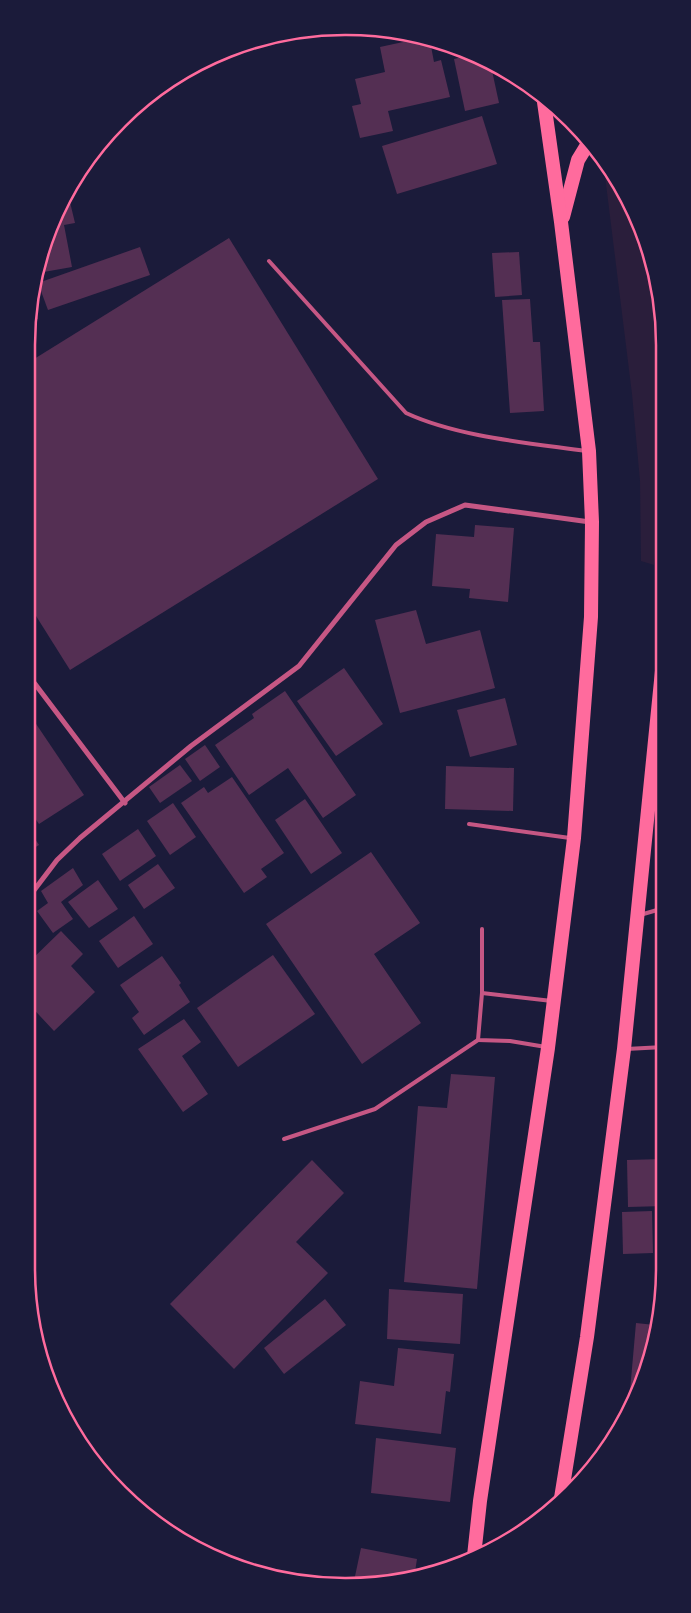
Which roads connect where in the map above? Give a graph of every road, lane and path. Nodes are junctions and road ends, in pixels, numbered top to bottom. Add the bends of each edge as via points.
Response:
1 (545, 107) edge
2 (585, 148) edge
3 (561, 222) junction
4 (269, 261) dead end
5 (589, 451) junction
6 (592, 522) junction
7 (35, 684) edge
8 (656, 727) edge
9 (125, 803) junction
10 (469, 824) dead end
11 (574, 838) junction
12 (35, 889) edge
13 (656, 911) edge
14 (636, 917) junction
15 (482, 929) dead end
16 (482, 993) junction
17 (553, 1001) junction
18 (478, 1040) junction
19 (656, 1047) edge
20 (548, 1048) junction
21 (624, 1049) junction
22 (284, 1139) dead end
23 (562, 1489) edge
24 (475, 1549) edge

1 - 3 highway
2 - 3 highway via 578,160
3 - 5 highway
4 - 5 lane via 406,413 422,420 508,440
5 - 6 highway
6 - 9 street via 465,505 426,522 396,545 299,666 191,746
6 - 11 highway via 591,617
7 - 9 street
8 - 14 highway
9 - 12 street via 80,838 57,860
10 - 11 lane
11 - 17 highway
13 - 14 lane
14 - 21 highway
15 - 16 lane
16 - 17 lane
16 - 18 lane
17 - 20 highway
18 - 20 lane via 510,1041
18 - 22 lane via 375,1109
19 - 21 lane
20 - 24 highway
21 - 23 highway via 587,1337

